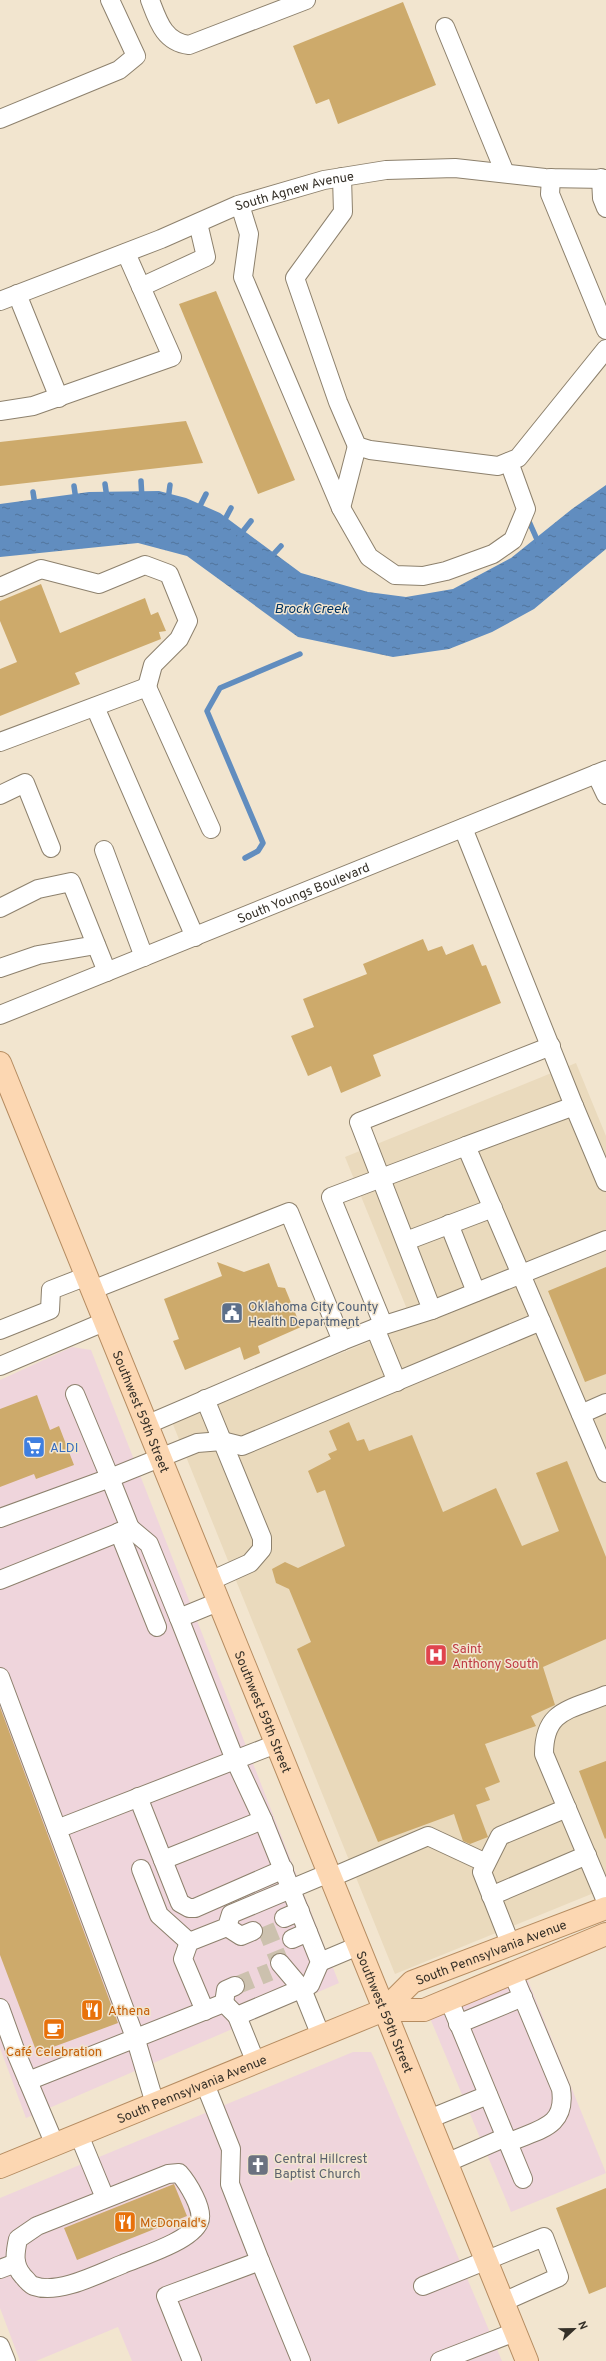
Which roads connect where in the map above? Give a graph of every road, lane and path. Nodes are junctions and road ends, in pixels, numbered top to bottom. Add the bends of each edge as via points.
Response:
1 (110, 0) edge
2 (150, 0) edge
3 (306, 0) edge
4 (445, 27) dead end
5 (0, 119) edge
6 (506, 173) junction
7 (342, 177) junction
8 (551, 178) junction
9 (604, 178) edge
10 (240, 205) junction
11 (606, 208) edge
12 (198, 223) junction
13 (126, 252) junction
14 (141, 287) junction
15 (17, 294) junction
16 (0, 301) edge
17 (606, 330) edge
18 (606, 349) edge
19 (59, 398) junction
20 (0, 411) edge
21 (357, 446) junction
22 (508, 462) junction
23 (341, 508) junction
24 (0, 587) edge
25 (148, 687) junction
26 (94, 707) junction
27 (0, 742) edge
28 (601, 772) edge
29 (0, 795) edge
30 (606, 795) edge
31 (463, 828) junction
32 (211, 829) dead end
33 (51, 848) dead end
34 (104, 850) dead end
35 (0, 908) edge
36 (195, 937) junction
37 (96, 945) junction
38 (144, 957) junction
39 (0, 968) edge
40 (108, 972) junction
41 (0, 1015) edge
42 (551, 1046) junction
43 (0, 1063) edge
44 (574, 1106) junction
45 (466, 1146) junction
46 (381, 1179) junction
47 (606, 1182) edge
48 (493, 1208) junction
49 (448, 1224) junction
50 (606, 1240) edge
51 (406, 1241) junction
52 (521, 1273) junction
53 (89, 1283) junction
54 (476, 1292) junction
55 (432, 1310) junction
56 (542, 1321) junction
57 (104, 1322) junction
58 (379, 1326) junction
59 (0, 1330) edge
60 (342, 1341) junction
61 (0, 1366) edge
62 (397, 1382) junction
63 (75, 1394) dead end
64 (205, 1400) junction
65 (606, 1404) edge
66 (581, 1414) junction
67 (146, 1425) junction
68 (222, 1441) junction
69 (160, 1458) junction
70 (606, 1473) edge
71 (110, 1478) junction
72 (0, 1518) edge
73 (125, 1530) junction
74 (0, 1580) edge
75 (210, 1581) junction
76 (218, 1602) junction
77 (180, 1618) junction
78 (157, 1627) dead end
79 (0, 1678) edge
80 (606, 1695) edge
81 (276, 1744) junction
82 (235, 1760) junction
83 (138, 1797) junction
84 (567, 1808) junction
85 (263, 1820) junction
86 (57, 1829) junction
87 (587, 1856) junction
88 (163, 1860) junction
89 (486, 1863) junction
90 (141, 1869) dead end
91 (284, 1870) junction
92 (330, 1876) junction
93 (292, 1889) junction
94 (491, 1896) junction
95 (606, 1901) edge
96 (606, 1908) edge
97 (227, 1927) junction
98 (253, 1931) dead end
99 (606, 1934) edge
100 (189, 1942) junction
101 (510, 1943) junction
102 (358, 1946) junction
103 (320, 1962) junction
104 (277, 1967) tunnel mouth
105 (513, 1974) junction
106 (235, 1986) tunnel mouth
107 (302, 1989) junction
108 (524, 1997) junction
109 (449, 2000) junction
110 (224, 2003) junction
111 (0, 2008) edge
112 (384, 2010) junction
113 (205, 2011) junction
114 (237, 2016) junction
115 (458, 2024) junction
116 (321, 2036) junction
117 (136, 2040) junction
118 (256, 2063) junction
119 (28, 2081) junction
120 (205, 2084) junction
121 (488, 2095) junction
122 (155, 2104) junction
123 (428, 2119) junction
124 (79, 2135) junction
125 (507, 2140) junction
126 (55, 2145) junction
127 (446, 2162) junction
128 (0, 2167) edge
129 (523, 2179) dead end
130 (104, 2198) junction
131 (260, 2261) junction
132 (486, 2261) junction
133 (8, 2266) edge
134 (423, 2286) dead end
135 (502, 2302) junction
136 (515, 2332) junction
137 (0, 2346) edge
138 (460, 2357) edge
139 (6, 2361) edge
140 (192, 2361) edge
141 (301, 2361) edge
142 (440, 2361) edge
143 (526, 2361) edge

1 - 5 street via 136,56 118,70
2 - 3 street via 161,27 169,38 179,44 189,45
4 - 6 street
6 - 7 street, South Agnew Avenue via 455,168 386,170
6 - 8 street, South Agnew Avenue
7 - 10 street, South Agnew Avenue
7 - 21 street via 343,212 295,278 338,402
8 - 9 street, South Agnew Avenue
8 - 17 street via 550,194
9 - 11 street via 602,198
10 - 12 street, South Agnew Avenue
10 - 23 street via 249,234 243,277
12 - 13 street, South Agnew Avenue
12 - 14 street via 206,257
13 - 14 street
13 - 15 street, South Agnew Avenue
14 - 19 street via 172,357
15 - 16 street, South Agnew Avenue
15 - 19 street
18 - 22 street via 518,458
19 - 20 street via 33,406
21 - 22 street via 370,450 498,466
21 - 23 street
22 - 23 street via 526,509 513,540 493,554 446,571 423,576 395,575 369,557
24 - 25 street via 41,569 99,584 145,566 169,574 188,621 179,639 152,665
25 - 26 street
25 - 32 street
26 - 27 street
26 - 36 street
28 - 30 street
28 - 31 street, South Youngs Boulevard
29 - 33 street via 25,783
31 - 36 street, South Youngs Boulevard
31 - 42 street
34 - 38 street
35 - 37 street via 38,889 71,882
36 - 38 street, South Youngs Boulevard
37 - 39 street via 38,955
37 - 40 street
38 - 40 street, South Youngs Boulevard
40 - 41 street, South Youngs Boulevard
42 - 44 street
42 - 46 street via 359,1122
43 - 53 main road, Southwest 59th Street
44 - 45 street
44 - 47 street
45 - 46 street
45 - 48 street
46 - 51 street
46 - 58 street via 330,1197
48 - 49 street
48 - 52 street
49 - 51 street
49 - 54 street
50 - 52 street
51 - 55 street
52 - 54 street
52 - 56 street
53 - 57 main road, Southwest 59th Street
53 - 59 street via 51,1290 50,1310
53 - 60 street via 289,1212
54 - 55 street
55 - 58 street
56 - 62 street
56 - 66 street
57 - 61 street
57 - 67 main road, Southwest 59th Street
58 - 60 street
58 - 62 street
60 - 64 street
62 - 68 street via 242,1446
63 - 71 street
64 - 67 street
64 - 68 street
65 - 66 street
66 - 70 street
67 - 69 main road, Southwest 59th Street
68 - 69 street via 197,1444
68 - 75 street via 262,1538 262,1549 250,1563
69 - 71 street
69 - 75 main road, Southwest 59th Street
71 - 72 street
71 - 73 street
73 - 74 street
73 - 77 street via 149,1544
73 - 78 street
75 - 76 main road, Southwest 59th Street
76 - 77 street
76 - 81 main road, Southwest 59th Street
77 - 82 street
79 - 86 street
80 - 84 street via 558,1715 549,1724 544,1739 544,1754
81 - 82 street
81 - 92 main road, Southwest 59th Street
82 - 83 street
82 - 85 street
83 - 86 street
83 - 88 street
84 - 87 street
84 - 89 street via 500,1836
85 - 88 street
85 - 91 street
86 - 117 street
87 - 94 street
87 - 95 street
88 - 91 street via 180,1903 189,1908
89 - 92 street via 428,1836
89 - 94 street via 482,1872
90 - 100 street via 159,1915
91 - 93 street
92 - 93 street
92 - 102 main road, Southwest 59th Street
93 - 97 street via 231,1914
93 - 103 street via 292,1915 300,1936
94 - 101 street
96 - 101 main road, South Pennsylvania Avenue
97 - 98 street via 241,1936
97 - 100 street
99 - 105 main road, South Pennsylvania Avenue
100 - 113 street via 183,1959
101 - 112 main road, South Pennsylvania Avenue via 412,1982
102 - 103 street
102 - 112 main road, Southwest 59th Street
103 - 107 street via 310,1985
104 - 107 street
105 - 108 street
105 - 109 main road, South Pennsylvania Avenue
106 - 110 street via 226,1990
107 - 114 street
107 - 116 street
108 - 115 street
108 - 125 street via 561,2089 563,2103 561,2114 555,2122
109 - 112 main road, South Pennsylvania Avenue via 424,2010
109 - 115 street
110 - 113 street
110 - 114 street
111 - 119 street
112 - 116 main road, South Pennsylvania Avenue
112 - 123 main road, Southwest 59th Street
113 - 117 street
114 - 118 street
115 - 121 street
116 - 118 main road, South Pennsylvania Avenue
117 - 119 street
117 - 122 street
118 - 120 main road, South Pennsylvania Avenue
119 - 126 street
120 - 122 main road, South Pennsylvania Avenue
120 - 131 street via 231,2149 230,2184
121 - 123 street
121 - 125 street
122 - 124 main road, South Pennsylvania Avenue
123 - 127 main road, Southwest 59th Street
124 - 126 main road, South Pennsylvania Avenue
124 - 130 street
125 - 127 street
125 - 129 street
126 - 128 main road, South Pennsylvania Avenue
127 - 132 main road, Southwest 59th Street
130 - 133 street via 37,2226 18,2239 14,2256
130 - 133 street via 168,2174 179,2174 188,2184 201,2215 199,2223 188,2234 81,2281 50,2289 32,2286 21,2274
131 - 140 street via 166,2296
131 - 141 street
132 - 134 street
132 - 135 main road, Southwest 59th Street
132 - 135 street via 544,2237 559,2277
135 - 136 main road, Southwest 59th Street
136 - 138 street
136 - 143 main road, Southwest 59th Street
137 - 139 street
138 - 142 street

